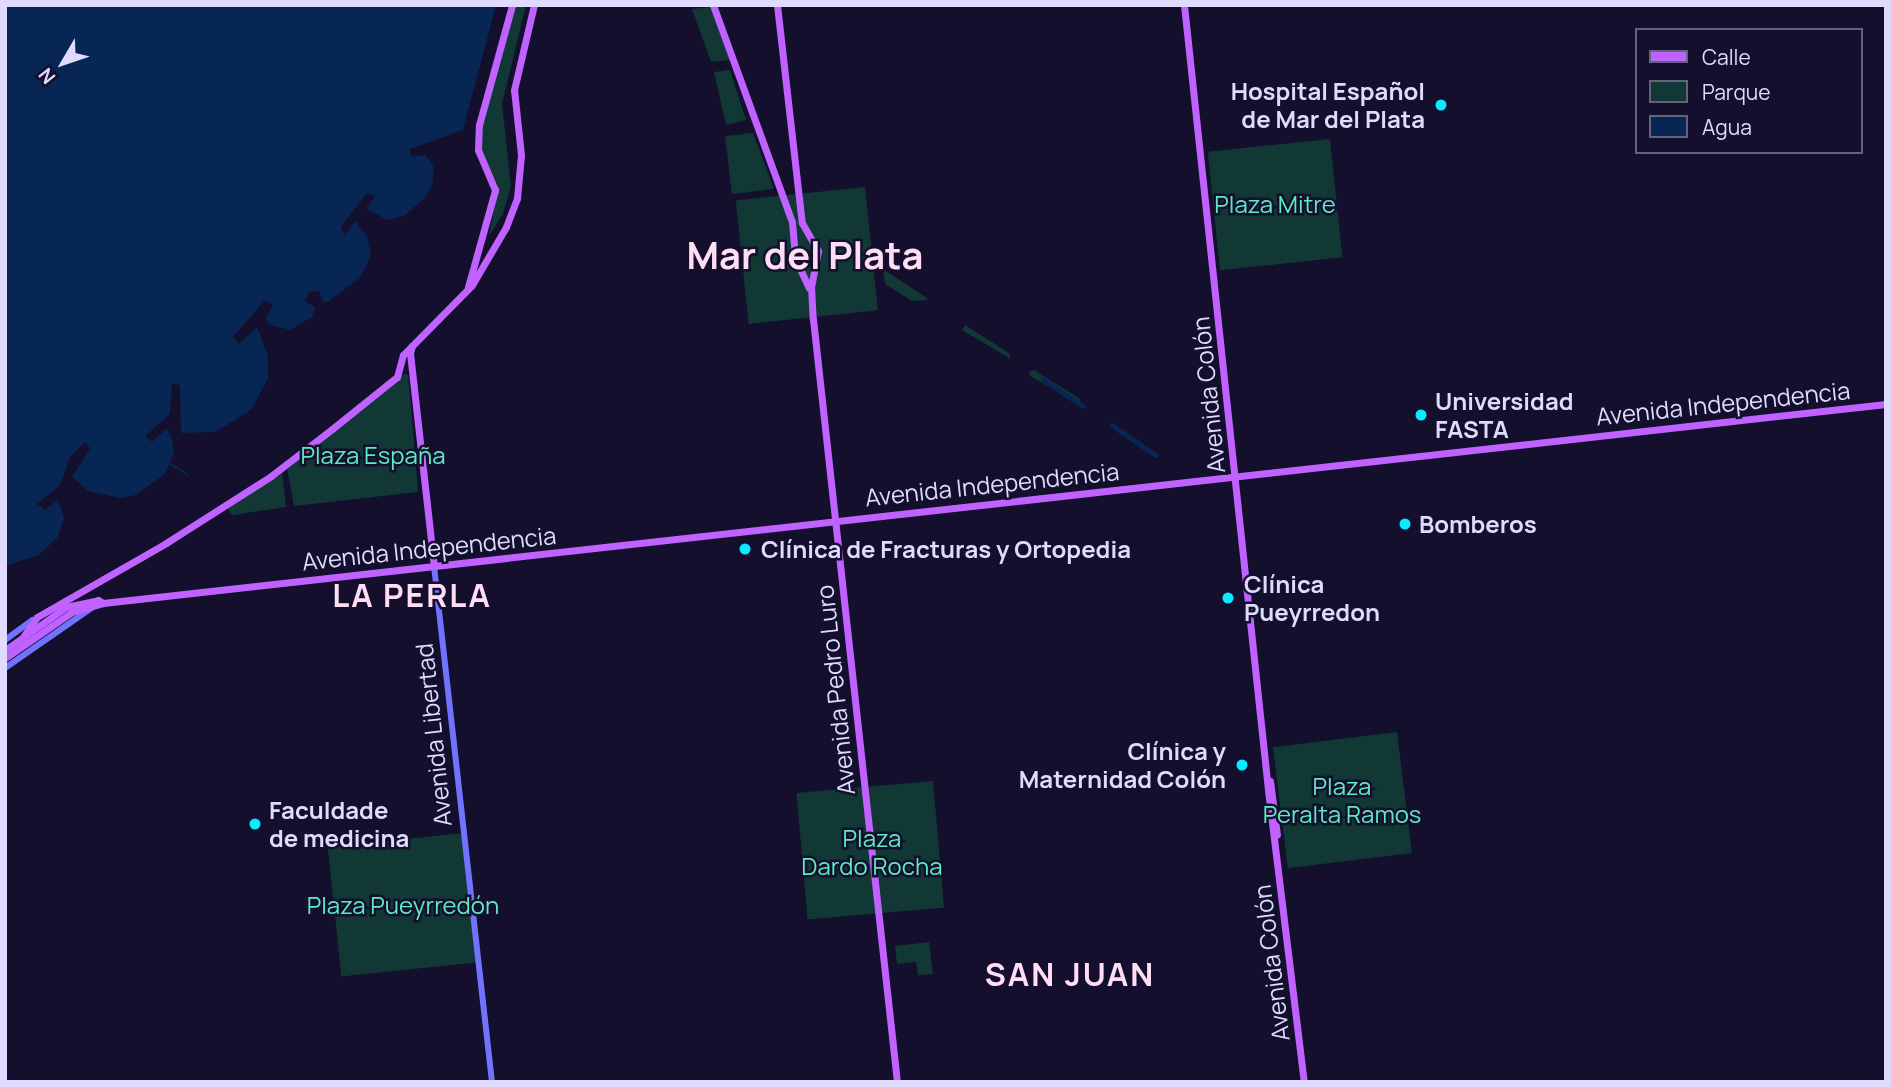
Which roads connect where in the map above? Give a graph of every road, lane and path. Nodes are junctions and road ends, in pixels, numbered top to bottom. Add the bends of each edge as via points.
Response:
1 (512, 5) edge
2 (534, 5) edge
3 (713, 5) edge
4 (777, 5) edge
5 (1184, 5) edge
6 (792, 222) junction
7 (803, 223) junction
8 (481, 245) junction
9 (814, 245) junction
10 (493, 250) junction
11 (795, 251) junction
12 (817, 259) junction
13 (797, 261) junction
14 (468, 287) junction
15 (810, 294) junction
16 (415, 343) junction
17 (1886, 404) edge
18 (1236, 477) junction
19 (836, 521) junction
20 (433, 566) junction
21 (66, 600) junction
22 (85, 601) junction
23 (103, 603) junction
24 (94, 607) junction
25 (37, 617) junction
26 (23, 637) junction
27 (5, 640) edge
28 (5, 650) edge
29 (5, 658) edge
30 (5, 668) edge
31 (1270, 782) junction
32 (1276, 839) junction
33 (492, 1082) edge
34 (897, 1082) edge
35 (1304, 1082) edge

1 - 8 main road via 479,125 478,150 495,190
2 - 10 main road via 514,90 521,155 518,190
3 - 6 main road
4 - 7 main road
5 - 18 main road, Avenida Colón
6 - 7 main road via 797,228
6 - 11 main road
7 - 9 main road
8 - 10 main road
8 - 14 main road
9 - 11 main road via 802,243
9 - 12 main road
10 - 14 main road
11 - 13 main road
12 - 13 main road via 806,266
12 - 15 main road, Avenida Pedro Luro
13 - 15 main road, Avenida Pedro Luro
14 - 16 main road
15 - 19 main road, Avenida Pedro Luro
16 - 20 main road, Avenida Libertad via 410,354
16 - 21 main road via 402,358 397,377 271,476
17 - 18 main road, Avenida Independencia
18 - 19 main road, Avenida Independencia
18 - 31 main road, Avenida Colón
19 - 20 main road, Avenida Independencia
19 - 34 main road, Avenida Pedro Luro
20 - 23 main road, Avenida Independencia
20 - 33 main road, Avenida Libertad
21 - 22 main road
21 - 25 main road
22 - 23 main road
22 - 26 main road via 66,607
23 - 24 main road
24 - 29 main road via 72,612
24 - 30 main road
25 - 26 main road
25 - 27 main road
26 - 28 main road
31 - 32 main road, Avenida Colón
31 - 32 main road, Avenida Colón
32 - 35 main road, Avenida Colón

